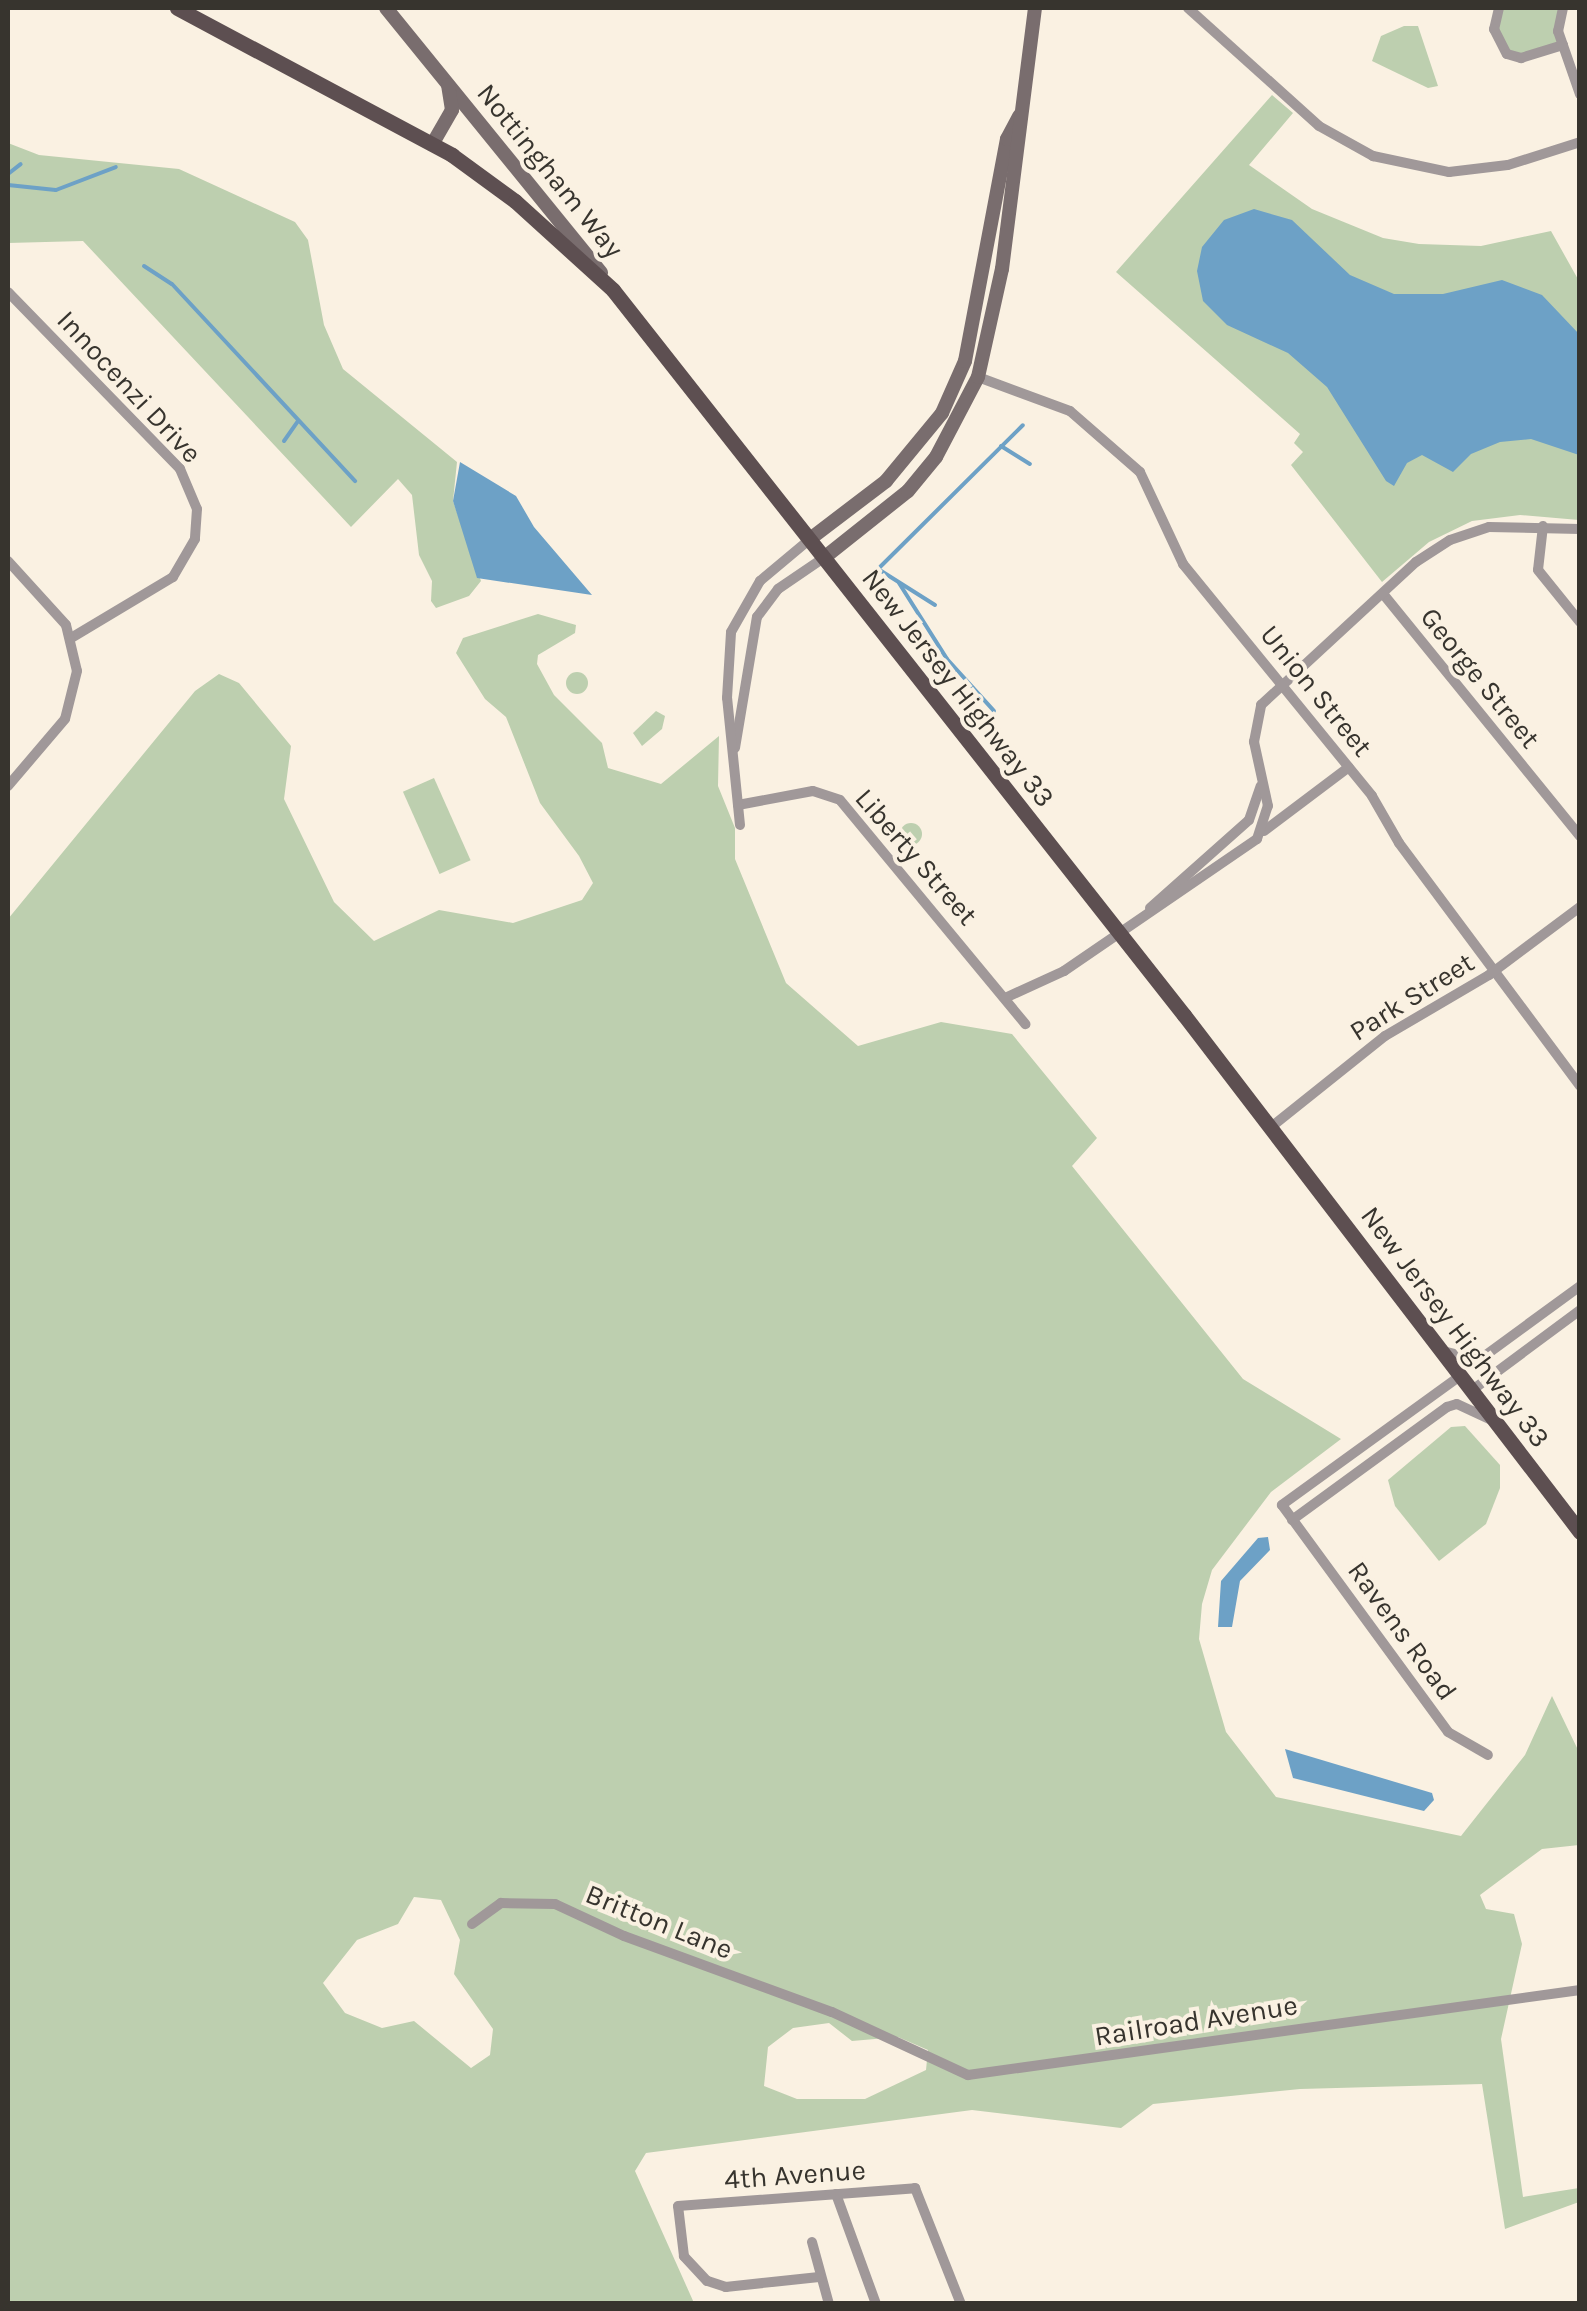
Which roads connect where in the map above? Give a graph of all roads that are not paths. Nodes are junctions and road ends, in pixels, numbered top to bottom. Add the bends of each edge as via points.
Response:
1 (177, 8) edge
2 (386, 8) edge
3 (1035, 8) edge
4 (1188, 8) edge
5 (1499, 8) edge
6 (1563, 8) edge
7 (1563, 45) junction
8 (448, 84) junction
9 (1580, 94) edge
10 (1019, 116) junction
11 (1580, 142) edge
12 (433, 143) junction
13 (613, 290) junction
14 (8, 292) edge
15 (965, 361) junction
16 (978, 378) junction
17 (957, 383) junction
18 (1543, 526) junction
19 (1580, 528) edge
20 (810, 539) junction
21 (824, 557) junction
22 (8, 561) edge
23 (1384, 594) junction
24 (1580, 622) edge
25 (71, 638) junction
26 (1282, 682) junction
27 (734, 759) junction
28 (1349, 767) junction
29 (8, 786) edge
30 (1260, 786) junction
31 (738, 806) junction
32 (740, 825) dead end
33 (1264, 830) junction
34 (1580, 836) edge
35 (1580, 907) edge
36 (1147, 911) junction
37 (1116, 934) junction
38 (1498, 969) junction
39 (1004, 998) junction
40 (1025, 1024) dead end
41 (1580, 1086) edge
42 (1271, 1127) junction
43 (1580, 1286) edge
44 (1580, 1310) edge
45 (1433, 1340) junction
46 (1460, 1376) junction
47 (1471, 1391) junction
48 (1496, 1423) junction
49 (1292, 1520) junction
50 (1580, 1532) edge
51 (1488, 1756) dead end
52 (472, 1924) dead end
53 (1580, 1990) edge
54 (832, 2012) joint
55 (836, 2194) junction
56 (812, 2242) dead end
57 (819, 2277) junction
58 (829, 2304) edge
59 (876, 2304) edge
60 (961, 2304) edge

1 - 12 main road, New Jersey Highway 33
2 - 8 street, Nottingham Way
3 - 10 street
4 - 11 street via 1319,126 1384,160 1469,170
5 - 7 street via 1494,29 1507,54 1522,58
6 - 7 street via 1556,23
7 - 9 street
8 - 12 street, Nottingham Way via 452,110
8 - 13 street, Nottingham Way
10 - 15 street via 1007,139
10 - 16 street via 1002,269
12 - 13 main road, New Jersey Highway 33 via 515,201
13 - 20 main road, New Jersey Highway 33
14 - 25 street, Innocenzi Drive via 180,469 197,509 195,539 173,577
15 - 16 street
15 - 17 street
16 - 17 street
16 - 21 street via 936,456 908,491
16 - 26 street, Union Street via 1070,411 1140,472 1184,564
17 - 20 street via 918,450
18 - 19 street
18 - 23 street via 1502,524 1462,534 1426,554
18 - 24 street via 1538,570
20 - 21 main road, New Jersey Highway 33
20 - 27 street via 760,581 735,618 726,698
21 - 27 street via 778,589 757,616
21 - 37 main road, New Jersey Highway 33
22 - 25 street via 58,612
23 - 26 street
23 - 34 street, George Street
25 - 29 street via 77,671 72,703 56,732
26 - 28 street, Union Street
26 - 30 street via 1254,721
27 - 31 street
28 - 33 street
28 - 38 street, Union Street
30 - 33 street via 1268,797
30 - 36 street via 1248,820
31 - 32 street
31 - 39 street, Liberty Street via 813,792 840,800
33 - 36 street via 1210,876
35 - 38 street, Park Street
36 - 37 street
37 - 39 street via 1064,971
37 - 42 main road, New Jersey Highway 33
38 - 41 street, Union Street
38 - 42 street, Park Street via 1386,1036
39 - 40 street, Liberty Street
42 - 45 main road, New Jersey Highway 33
43 - 45 street via 1479,1360 1457,1358
44 - 47 street
45 - 46 main road, New Jersey Highway 33
46 - 47 main road, New Jersey Highway 33
46 - 49 street via 1282,1505
47 - 48 main road, New Jersey Highway 33
48 - 49 street via 1469,1408 1447,1407
48 - 50 main road, New Jersey Highway 33
49 - 51 street, Ravens Road via 1448,1732
52 - 54 street, Britton Lane via 501,1903 555,1904
53 - 54 street, Railroad Avenue via 968,2076
55 - 57 street, 4th Avenue via 678,2206 684,2256 707,2281 726,2287
55 - 59 street
55 - 60 street, 4th Avenue via 915,2188
56 - 57 street
57 - 58 street

